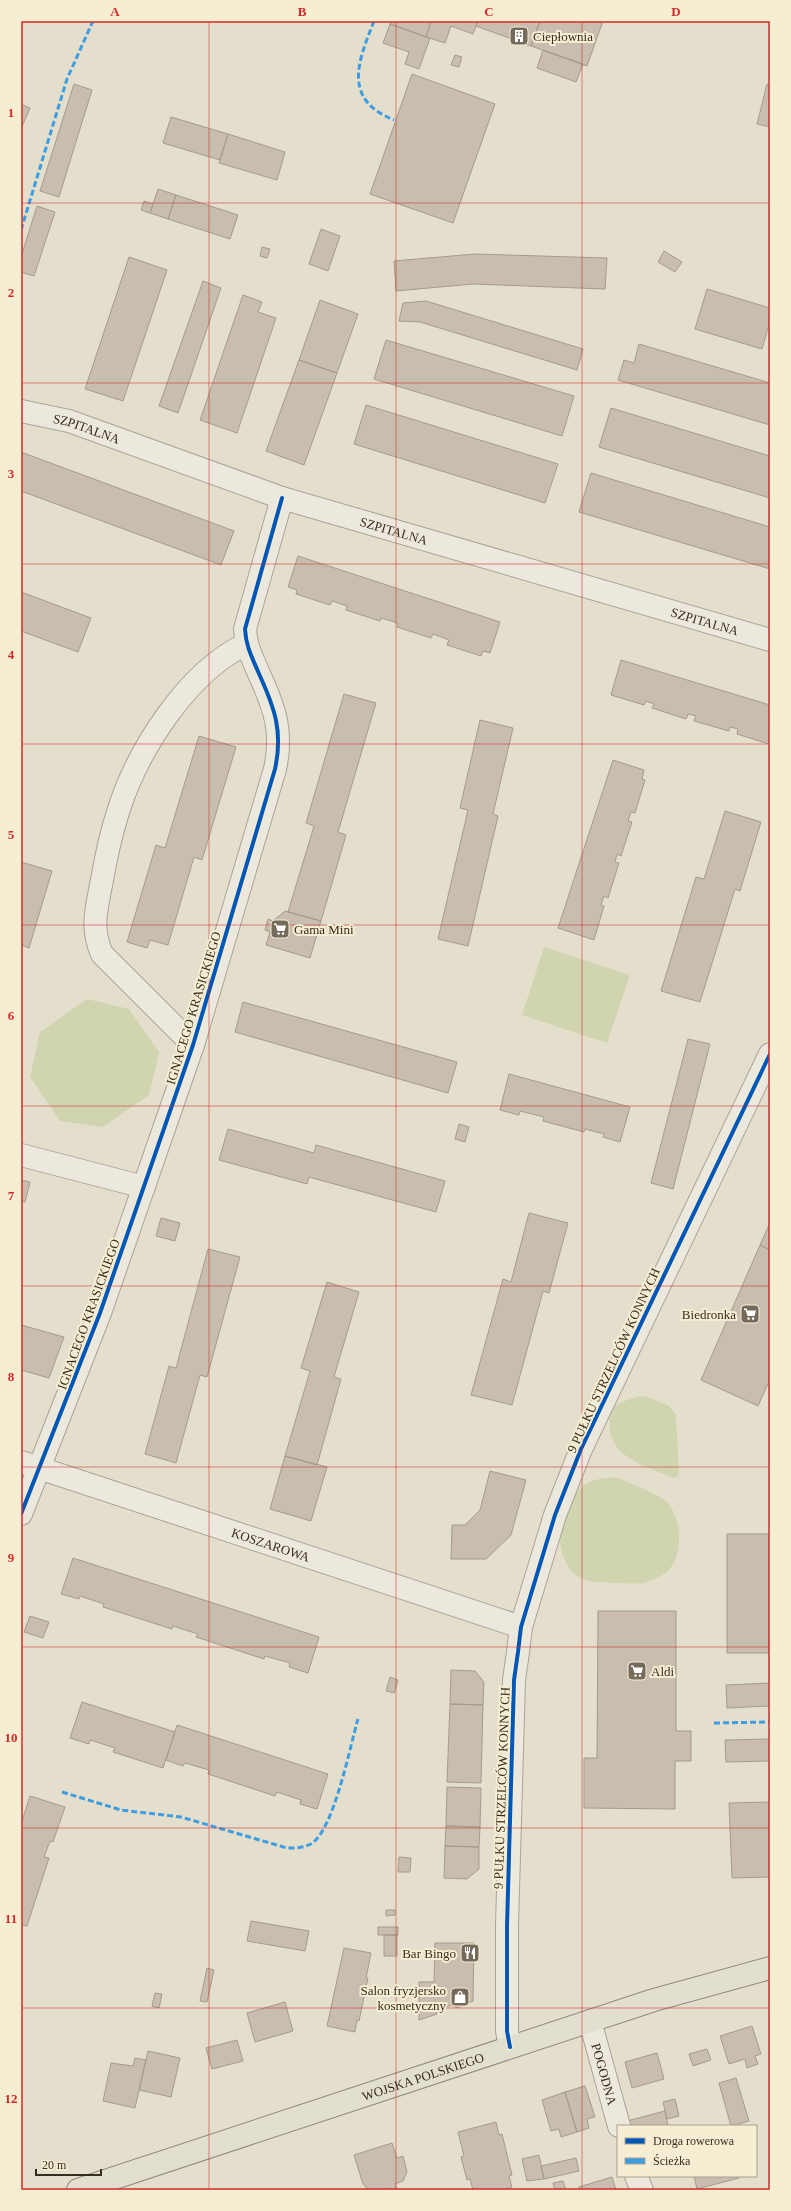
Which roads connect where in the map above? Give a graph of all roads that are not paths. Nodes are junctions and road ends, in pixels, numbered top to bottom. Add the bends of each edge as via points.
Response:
1 (21, 411) edge
2 (282, 498) junction
3 (770, 640) edge
4 (246, 644) junction
5 (193, 1045) junction
6 (770, 1054) edge
7 (21, 1155) edge
8 (144, 1187) junction
9 (30, 1465) edge
10 (21, 1514) edge
11 (521, 1627) junction
12 (770, 1968) edge
13 (590, 2021) junction
14 (510, 2047) junction
15 (619, 2125) edge
16 (636, 2177) edge
17 (91, 2188) edge
18 (642, 2190) edge

1 - 2 street, SZPITALNA via 69,421
2 - 3 street, SZPITALNA
2 - 4 street, IGNACEGO KRASICKIEGO via 250,610
4 - 5 street, IGNACEGO KRASICKIEGO via 272,704 278,724 279,751
4 - 5 street via 218,660 200,676 178,701 151,741 118,811 95,918 96,940 102,954
5 - 8 street, IGNACEGO KRASICKIEGO
6 - 11 street, 9 PUŁKU STRZELCÓW KONNYCH via 581,1449 556,1515
7 - 8 street
8 - 9 street, IGNACEGO KRASICKIEGO via 100,1313
9 - 10 street, IGNACEGO KRASICKIEGO
9 - 11 street, KOSZAROWA
11 - 14 street, 9 PUŁKU STRZELCÓW KONNYCH via 514,1680 507,1926 507,2031
12 - 13 main road, WOJSKA POLSKIEGO
13 - 14 main road, WOJSKA POLSKIEGO
13 - 15 street, POGODNA
14 - 17 main road, WOJSKA POLSKIEGO
16 - 18 street

